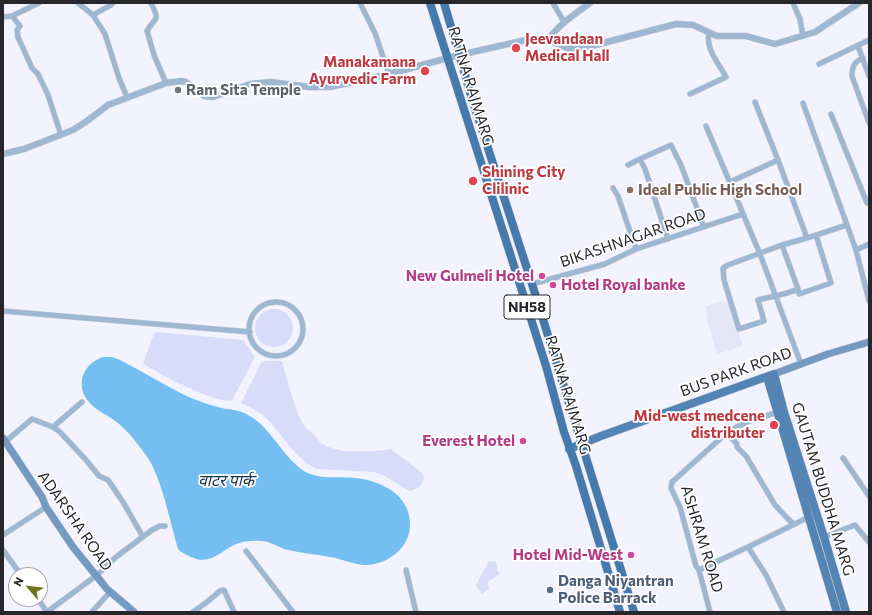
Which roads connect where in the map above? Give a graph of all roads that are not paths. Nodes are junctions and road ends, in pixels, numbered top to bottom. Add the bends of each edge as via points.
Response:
1 (39, 3) edge
2 (78, 3) edge
3 (113, 3) edge
4 (151, 3) edge
5 (360, 3) edge
6 (430, 3) edge
7 (444, 3) edge
8 (553, 3) edge
9 (590, 3) edge
10 (792, 3) edge
11 (859, 3) edge
12 (93, 15) junction
13 (12, 16) junction
14 (3, 17) edge
15 (564, 22) junction
16 (709, 33) junction
17 (803, 36) junction
18 (548, 40) junction
19 (869, 40) edge
20 (858, 46) junction
21 (459, 55) junction
22 (448, 58) junction
23 (863, 58) junction
24 (818, 64) dead end
25 (389, 74) junction
26 (869, 76) edge
27 (166, 83) junction
28 (690, 94) dead end
29 (127, 96) junction
30 (755, 102) dead end
31 (803, 103) dead end
32 (831, 114) dead end
33 (869, 123) edge
34 (706, 126) dead end
35 (61, 135) junction
36 (3, 154) edge
37 (640, 159) junction
38 (778, 160) junction
39 (628, 165) dead end
40 (730, 182) junction
41 (613, 188) dead end
42 (869, 202) edge
43 (742, 214) junction
44 (847, 225) junction
45 (704, 227) junction
46 (816, 235) junction
47 (808, 238) junction
48 (668, 239) junction
49 (869, 244) edge
50 (782, 245) junction
51 (519, 248) junction
52 (636, 249) junction
53 (856, 250) junction
54 (509, 252) junction
55 (760, 254) junction
56 (532, 284) junction
57 (798, 289) junction
58 (775, 295) junction
59 (869, 301) edge
60 (3, 311) edge
61 (250, 332) junction
62 (869, 342) edge
63 (801, 364) junction
64 (770, 376) junction
65 (82, 402) dead end
66 (778, 412) junction
67 (53, 427) junction
68 (730, 430) junction
69 (4, 440) edge
70 (581, 444) junction
71 (569, 449) junction
72 (843, 458) dead end
73 (869, 496) edge
74 (46, 507) junction
75 (809, 517) junction
76 (794, 524) junction
77 (165, 526) dead end
78 (3, 535) edge
79 (143, 537) junction
80 (824, 537) junction
81 (869, 542) edge
82 (748, 547) junction
83 (3, 550) edge
84 (246, 551) dead end
85 (15, 567) edge
86 (406, 570) dead end
87 (699, 570) junction
88 (97, 575) junction
89 (110, 592) junction
90 (44, 607) edge
91 (92, 612) edge
92 (134, 612) edge
93 (193, 612) edge
94 (234, 612) edge
95 (293, 612) edge
96 (416, 612) edge
97 (620, 612) edge
98 (634, 612) edge
99 (710, 612) edge
100 (784, 612) edge
101 (837, 612) edge
102 (846, 612) edge

1 - 13 street
2 - 12 street
3 - 12 street
4 - 27 street via 156,21 147,31
5 - 25 street via 375,33
6 - 22 highway, RATNA RAJMARG / NH58
7 - 21 highway, RATNA RAJMARG / NH58
8 - 15 street
9 - 15 street
10 - 17 street via 800,20
11 - 17 street via 815,32
12 - 29 street via 106,34
13 - 14 street
13 - 35 street via 20,26 17,30 18,37 48,96
15 - 18 street
16 - 17 street via 717,36 746,36 775,44
16 - 18 street via 699,27 676,24 575,49
16 - 28 street via 709,48 726,77
18 - 21 street via 535,38
19 - 20 street
20 - 23 street
20 - 24 street
21 - 22 street
21 - 51 highway, RATNA RAJMARG / NH58
22 - 25 street
22 - 54 highway, RATNA RAJMARG / NH58
23 - 26 street
23 - 33 street via 852,68 852,76
25 - 27 street via 321,88 271,82 250,84 213,97 204,96 186,82
27 - 29 street
29 - 35 street
30 - 38 street
31 - 44 street
32 - 42 street
34 - 40 street
35 - 36 street
37 - 39 street
37 - 45 street via 672,145
37 - 48 street
38 - 40 street
38 - 47 street
40 - 43 street
41 - 52 street
43 - 45 street, BIKASHNAGAR ROAD
43 - 55 street
44 - 46 street
44 - 53 street
45 - 48 street, BIKASHNAGAR ROAD
46 - 47 street
46 - 57 street via 831,283 799,294
47 - 50 street
48 - 52 street, BIKASHNAGAR ROAD
49 - 53 street
50 - 55 street
50 - 57 street
51 - 54 highway
51 - 56 highway, RATNA RAJMARG / NH58
52 - 56 street, BIKASHNAGAR ROAD via 605,264
53 - 59 street
54 - 71 highway, RATNA RAJMARG / NH58 via 546,366
55 - 58 street
55 - 58 street via 723,268 724,280 739,329 764,322 758,300
56 - 70 highway, RATNA RAJMARG / NH58
57 - 58 street via 788,294
58 - 63 street
60 - 61 street
61 - 61 street via 252,340 262,352 281,355 289,352 299,342 303,330 302,321 291,307 274,302 258,309 251,319
62 - 63 main road, BUS PARK ROAD
63 - 64 main road, BUS PARK ROAD
64 - 66 main road
64 - 70 main road, BUS PARK ROAD
64 - 80 main road, GAUTAM BUDDHA MARG
65 - 67 street
66 - 68 street, ASHRAM ROAD
66 - 75 main road
67 - 69 street via 32,419
67 - 79 street via 99,476 108,480
68 - 76 street via 730,436 737,444 737,448 746,456 770,498
68 - 87 street, ASHRAM ROAD via 672,482 671,488 680,507
69 - 74 main road, ADARSHA ROAD
70 - 71 main road, BUS PARK ROAD
70 - 98 highway, RATNA RAJMARG / NH58
71 - 97 highway, RATNA RAJMARG / NH58
72 - 73 street
74 - 78 street
74 - 88 main road, ADARSHA ROAD
75 - 76 street
75 - 101 main road
76 - 82 street
77 - 79 street via 152,530
79 - 88 street via 116,556
80 - 81 street via 855,526
80 - 102 main road, GAUTAM BUDDHA MARG
82 - 87 street
82 - 100 street via 766,575
83 - 85 street
84 - 95 street
86 - 96 street
87 - 99 street, ASHRAM ROAD
88 - 89 main road, ADARSHA ROAD
88 - 90 street via 47,612
89 - 91 street
89 - 92 main road, ADARSHA ROAD
93 - 94 street via 224,590

